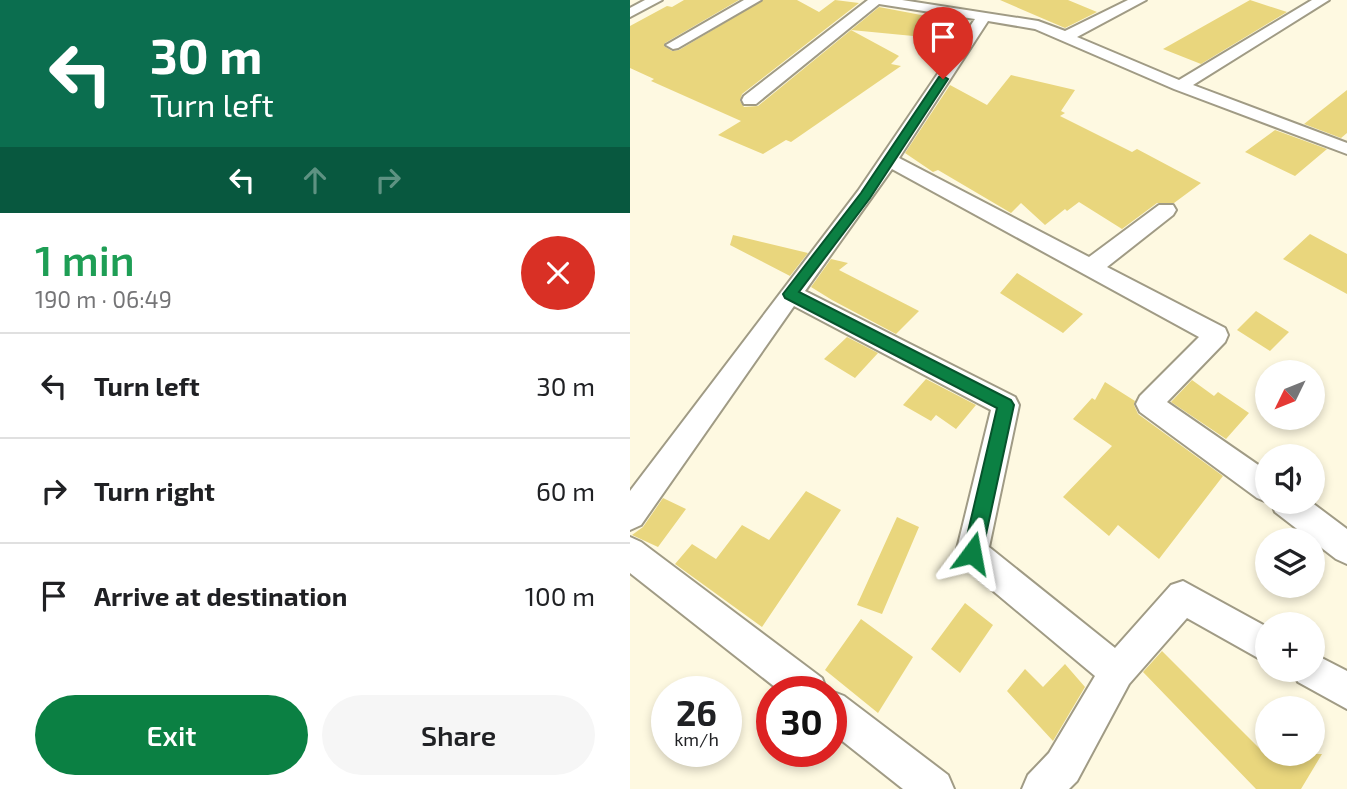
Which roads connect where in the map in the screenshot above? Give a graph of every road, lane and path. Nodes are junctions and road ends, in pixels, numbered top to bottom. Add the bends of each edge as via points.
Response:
1 (655, 0) edge
2 (754, 0) edge
3 (876, 0) edge
4 (979, 0) edge
5 (1139, 0) edge
6 (1322, 0) edge
7 (630, 13) edge
8 (977, 16) junction
9 (1067, 36) junction
10 (673, 45) dead end
11 (1180, 86) junction
12 (750, 100) dead end
13 (1347, 149) edge
14 (889, 160) junction
15 (1166, 210) dead end
16 (1091, 267) junction
17 (790, 294) junction
18 (1255, 479) edge
19 (1302, 514) edge
20 (630, 515) edge
21 (1347, 548) edge
22 (630, 553) edge
23 (1255, 639) edge
24 (1118, 672) junction
25 (789, 676) edge
26 (1325, 679) edge
27 (1347, 691) edge
28 (847, 721) edge
29 (934, 789) edge
30 (1042, 789) edge

1 - 7 street
2 - 10 street
3 - 8 street
3 - 12 street
4 - 8 street via 970,10
5 - 9 street
6 - 11 street
8 - 9 street via 1038,25
8 - 14 street
9 - 11 street
11 - 13 street
14 - 16 street
14 - 17 street
15 - 16 street
16 - 18 street via 1216,335 1149,404
17 - 20 street
17 - 24 street via 1006,405 972,553
19 - 21 street
22 - 25 street
23 - 24 street via 1183,597
24 - 30 street via 1063,767
26 - 27 street
28 - 29 street

